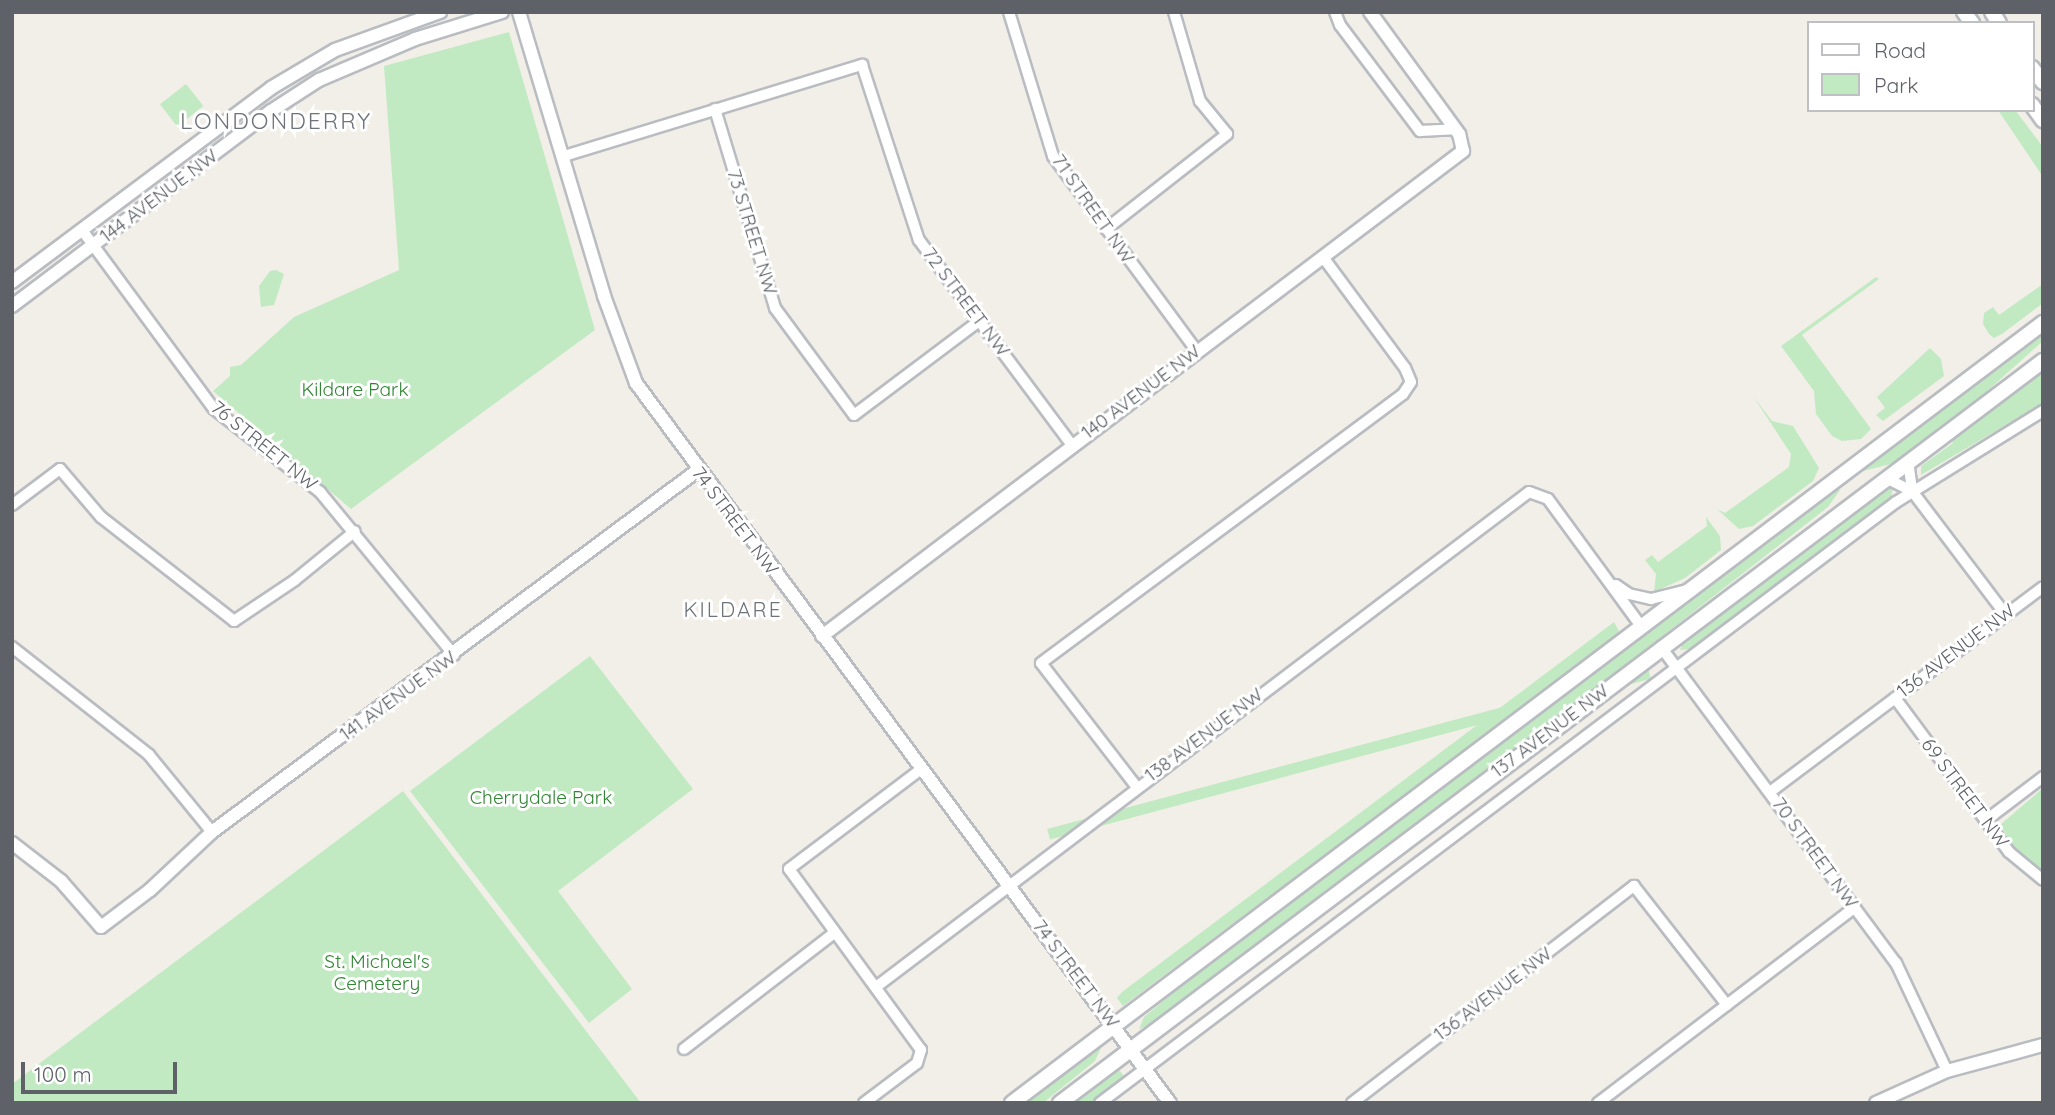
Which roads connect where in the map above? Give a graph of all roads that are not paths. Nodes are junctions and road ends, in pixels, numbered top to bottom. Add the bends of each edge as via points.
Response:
1 (440, 12) edge
2 (502, 12) edge
3 (519, 12) edge
4 (1009, 12) edge
5 (1174, 12) edge
6 (1335, 12) edge
7 (1370, 12) edge
8 (715, 109) junction
9 (1455, 129) junction
10 (564, 156) junction
11 (1106, 229) junction
12 (82, 230) junction
13 (93, 246) junction
14 (1323, 257) junction
15 (12, 282) edge
16 (12, 306) edge
17 (979, 321) junction
18 (2043, 323) edge
19 (1196, 350) junction
20 (2043, 350) edge
21 (2043, 361) edge
22 (1997, 396) junction
23 (2043, 411) edge
24 (1072, 445) junction
25 (1908, 461) junction
26 (698, 470) junction
27 (1886, 478) junction
28 (1912, 491) junction
29 (12, 505) edge
30 (355, 531) junction
31 (1609, 580) junction
32 (2043, 587) edge
33 (1692, 588) junction
34 (2005, 614) junction
35 (1641, 626) junction
36 (822, 636) junction
37 (1661, 647) junction
38 (12, 648) edge
39 (454, 655) junction
40 (1676, 668) junction
41 (1895, 698) junction
42 (921, 769) junction
43 (2043, 777) edge
44 (1136, 786) junction
45 (1770, 792) junction
46 (1985, 821) junction
47 (212, 832) junction
48 (12, 843) edge
49 (2043, 880) edge
50 (1009, 884) junction
51 (1855, 907) junction
52 (834, 933) junction
53 (876, 987) junction
54 (1727, 1005) junction
55 (1114, 1025) junction
56 (2043, 1045) edge
57 (1132, 1048) junction
58 (684, 1049) dead end
59 (1145, 1069) junction
60 (1947, 1072) junction
61 (1365, 1093) junction
62 (864, 1103) edge
63 (1012, 1103) edge
64 (1060, 1103) edge
65 (1100, 1103) edge
66 (1170, 1103) edge
67 (1352, 1103) edge
68 (1372, 1103) edge
69 (1598, 1103) edge
70 (1876, 1103) edge

1 - 12 street, 144 AVENUE NW via 376,33 305,66
2 - 13 street, 144 AVENUE NW via 415,39 319,80
3 - 10 street, 74 STREET NW
4 - 11 street, 71 STREET NW via 1053,156
5 - 11 street via 1200,101 1227,134
6 - 9 street via 1420,131
7 - 9 street
8 - 10 street
8 - 17 street, 72 STREET NW via 862,65 919,240
8 - 17 street, 73 STREET NW via 775,308 854,415
9 - 14 street, 140 AVENUE NW via 1463,151
10 - 26 street, 74 STREET NW via 624,356 653,410
11 - 19 street, 71 STREET NW
12 - 13 street, 76 STREET NW
12 - 15 street, 144 AVENUE NW
13 - 16 street, 144 AVENUE NW
13 - 30 street, 76 STREET NW via 214,409 320,492
14 - 19 street, 140 AVENUE NW
14 - 44 street via 1411,382 1403,394 1041,663
17 - 24 street, 72 STREET NW
18 - 33 main road, 137 AVENUE NW
19 - 24 street, 140 AVENUE NW
20 - 22 main road
21 - 22 main road, 137 AVENUE NW
22 - 25 main road, 137 AVENUE NW
23 - 28 street, 137 AVENUE NW
24 - 36 street, 140 AVENUE NW
25 - 27 main road, 137 AVENUE NW
25 - 28 street
26 - 36 street, 74 STREET NW
26 - 39 street, 141 AVENUE NW
27 - 28 street
27 - 37 main road, 137 AVENUE NW
28 - 34 street
28 - 40 street, 137 AVENUE NW
29 - 30 street via 60,469 101,517 234,621 295,580
30 - 39 street, 76 STREET NW
31 - 33 street, 137 AVENUE NW via 1629,594 1651,599
31 - 35 street
31 - 44 street, 138 AVENUE NW via 1548,499 1537,493 1518,499
32 - 34 street, 136 AVENUE NW
33 - 35 main road, 137 AVENUE NW
34 - 41 street, 136 AVENUE NW
35 - 55 main road, 137 AVENUE NW
36 - 42 street, 74 STREET NW
37 - 40 street, 70 STREET NW
37 - 57 main road, 137 AVENUE NW
38 - 47 street via 149,755
39 - 47 street, 141 AVENUE NW
40 - 45 street, 70 STREET NW
40 - 59 street, 137 AVENUE NW
41 - 45 street, 136 AVENUE NW
41 - 46 street, 69 STREET NW
42 - 50 street, 74 STREET NW
42 - 52 street via 789,869
43 - 46 street
44 - 50 street, 138 AVENUE NW
45 - 51 street, 70 STREET NW
46 - 49 street, 69 STREET NW via 2015,860
47 - 48 street, 141 AVENUE NW via 150,890 101,927 61,881
50 - 53 street, 138 AVENUE NW
50 - 55 street, 74 STREET NW
51 - 54 street
51 - 60 street, 70 STREET NW via 1909,984
52 - 53 street
52 - 58 street
53 - 62 street via 920,1049 917,1063
54 - 61 street, 136 AVENUE NW via 1634,886
54 - 69 street
55 - 57 street, 74 STREET NW
55 - 63 main road, 137 AVENUE NW
56 - 60 street
57 - 59 street, 74 STREET NW
57 - 64 main road, 137 AVENUE NW
59 - 65 street, 137 AVENUE NW
59 - 66 street, 74 STREET NW
60 - 70 street
61 - 67 street, 136 AVENUE NW
61 - 68 street

